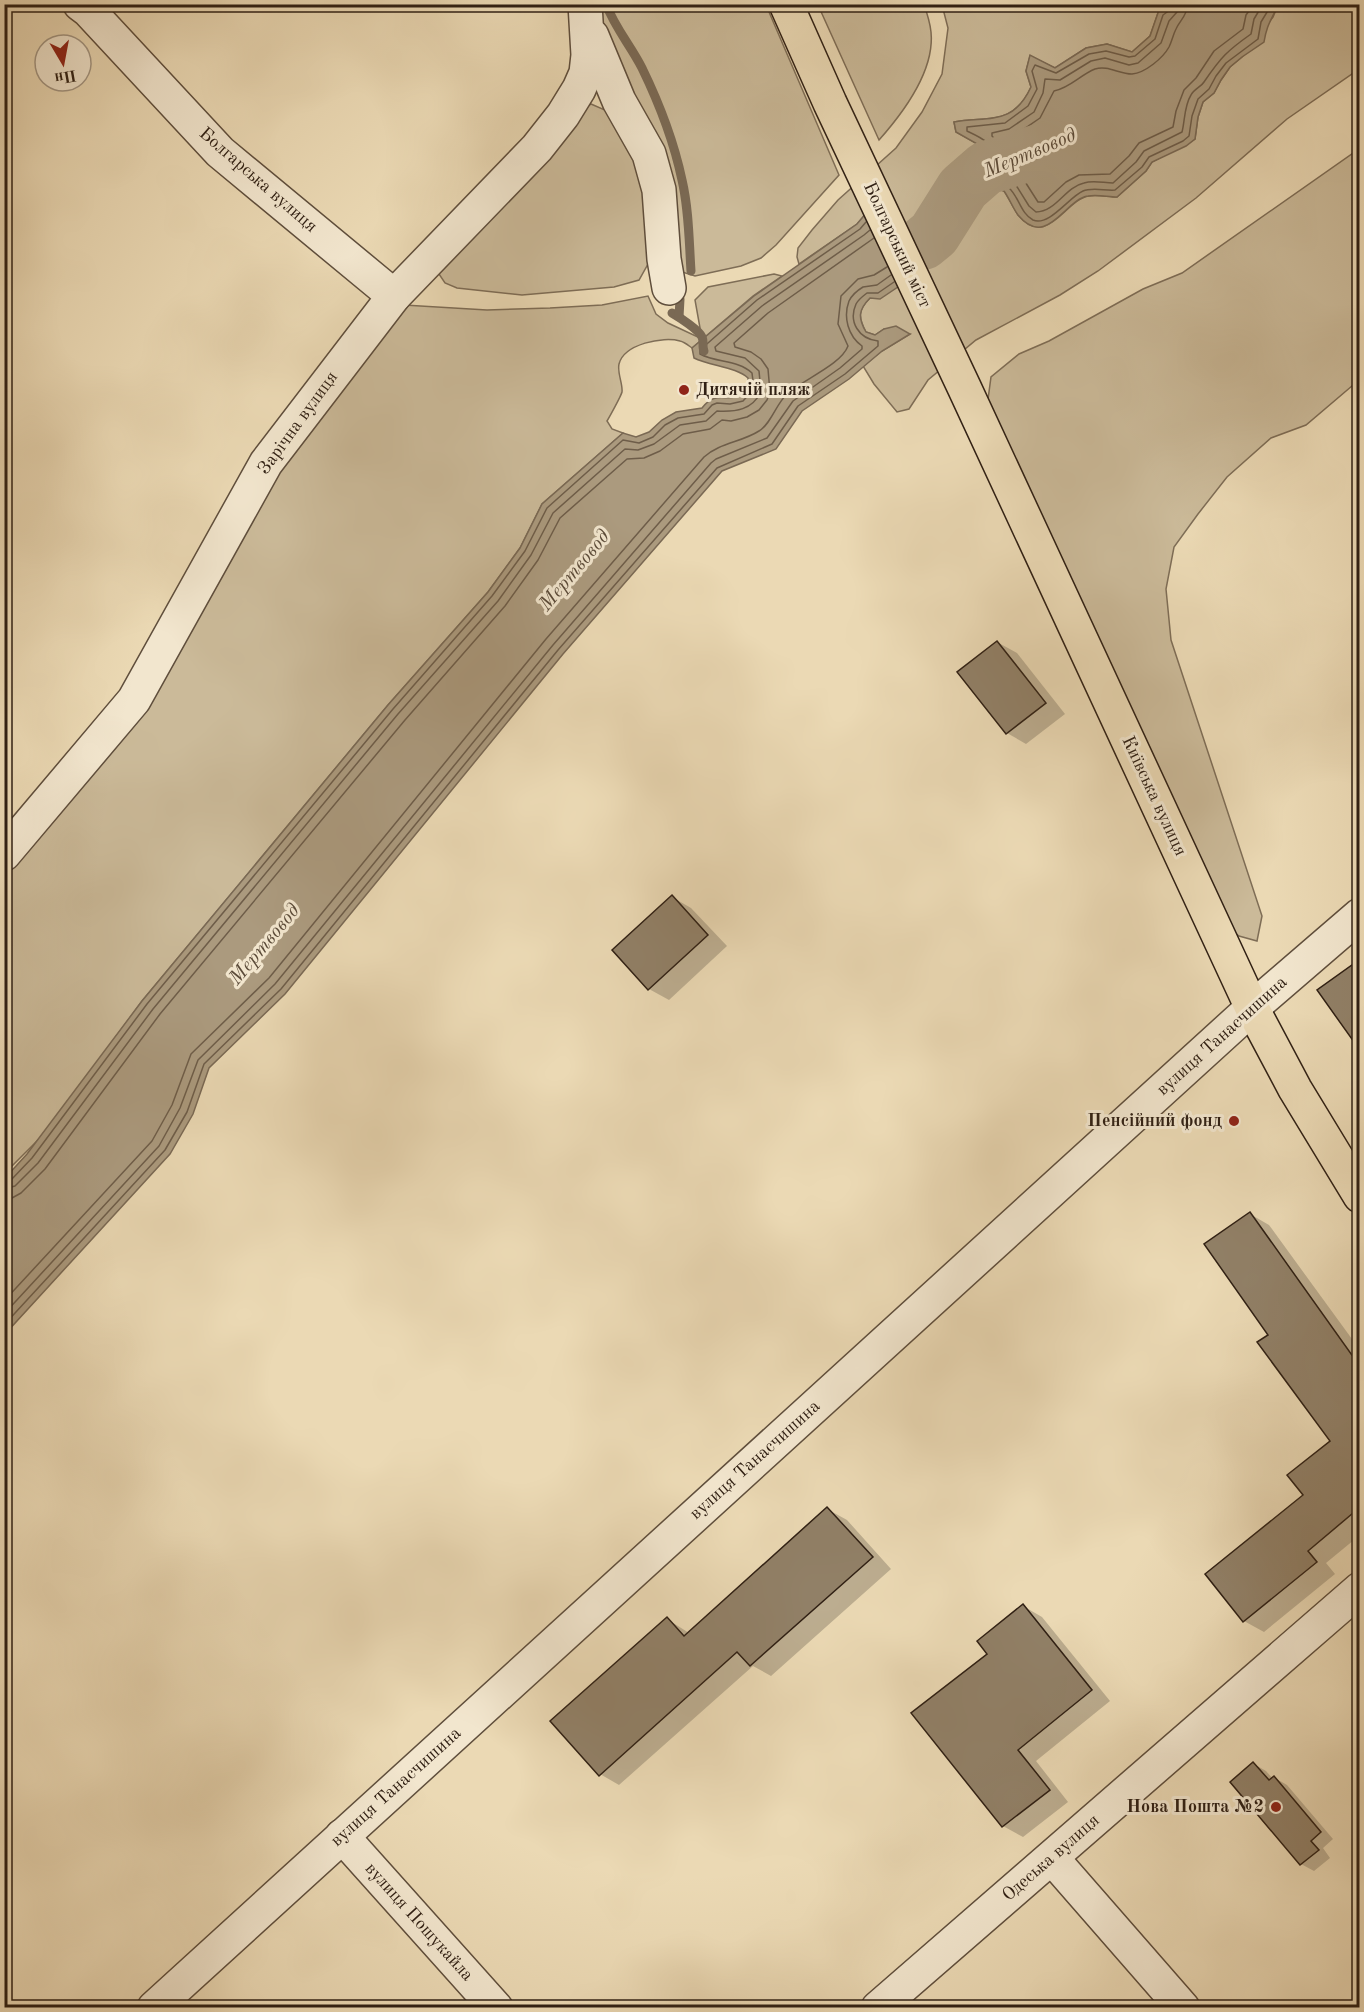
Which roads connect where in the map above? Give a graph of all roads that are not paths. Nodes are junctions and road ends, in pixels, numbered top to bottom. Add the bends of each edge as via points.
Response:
1 (80, 4) edge
2 (786, 4) edge
3 (586, 14) edge
4 (669, 288) dead end
5 (394, 296) junction
6 (964, 387) joint
7 (4, 854) edge
8 (1359, 915) edge
9 (1252, 1008) junction
10 (1359, 1196) edge
11 (1359, 1589) edge
12 (342, 1836) junction
13 (1052, 1858) junction
14 (154, 2007) edge
15 (496, 2007) edge
16 (878, 2007) edge
17 (1183, 2007) edge

1 - 5 street, Болгарська вулиця via 220,152
2 - 6 main road, Болгарський міст
3 - 4 street via 619,101 649,154 659,190
3 - 5 street, Зарічна вулиця via 586,73 563,115 537,148
5 - 7 street, Зарічна вулиця via 266,463 134,700
6 - 9 main road, Київська вулиця
8 - 9 street, вулиця Танасчишина
9 - 10 main road, Київська вулиця
9 - 12 street, вулиця Танасчишина
11 - 13 street, Одеська вулиця
12 - 14 street, вулиця Танасчишина
12 - 15 street, вулиця Пошукайла
13 - 16 street, Одеська вулиця
13 - 17 street

